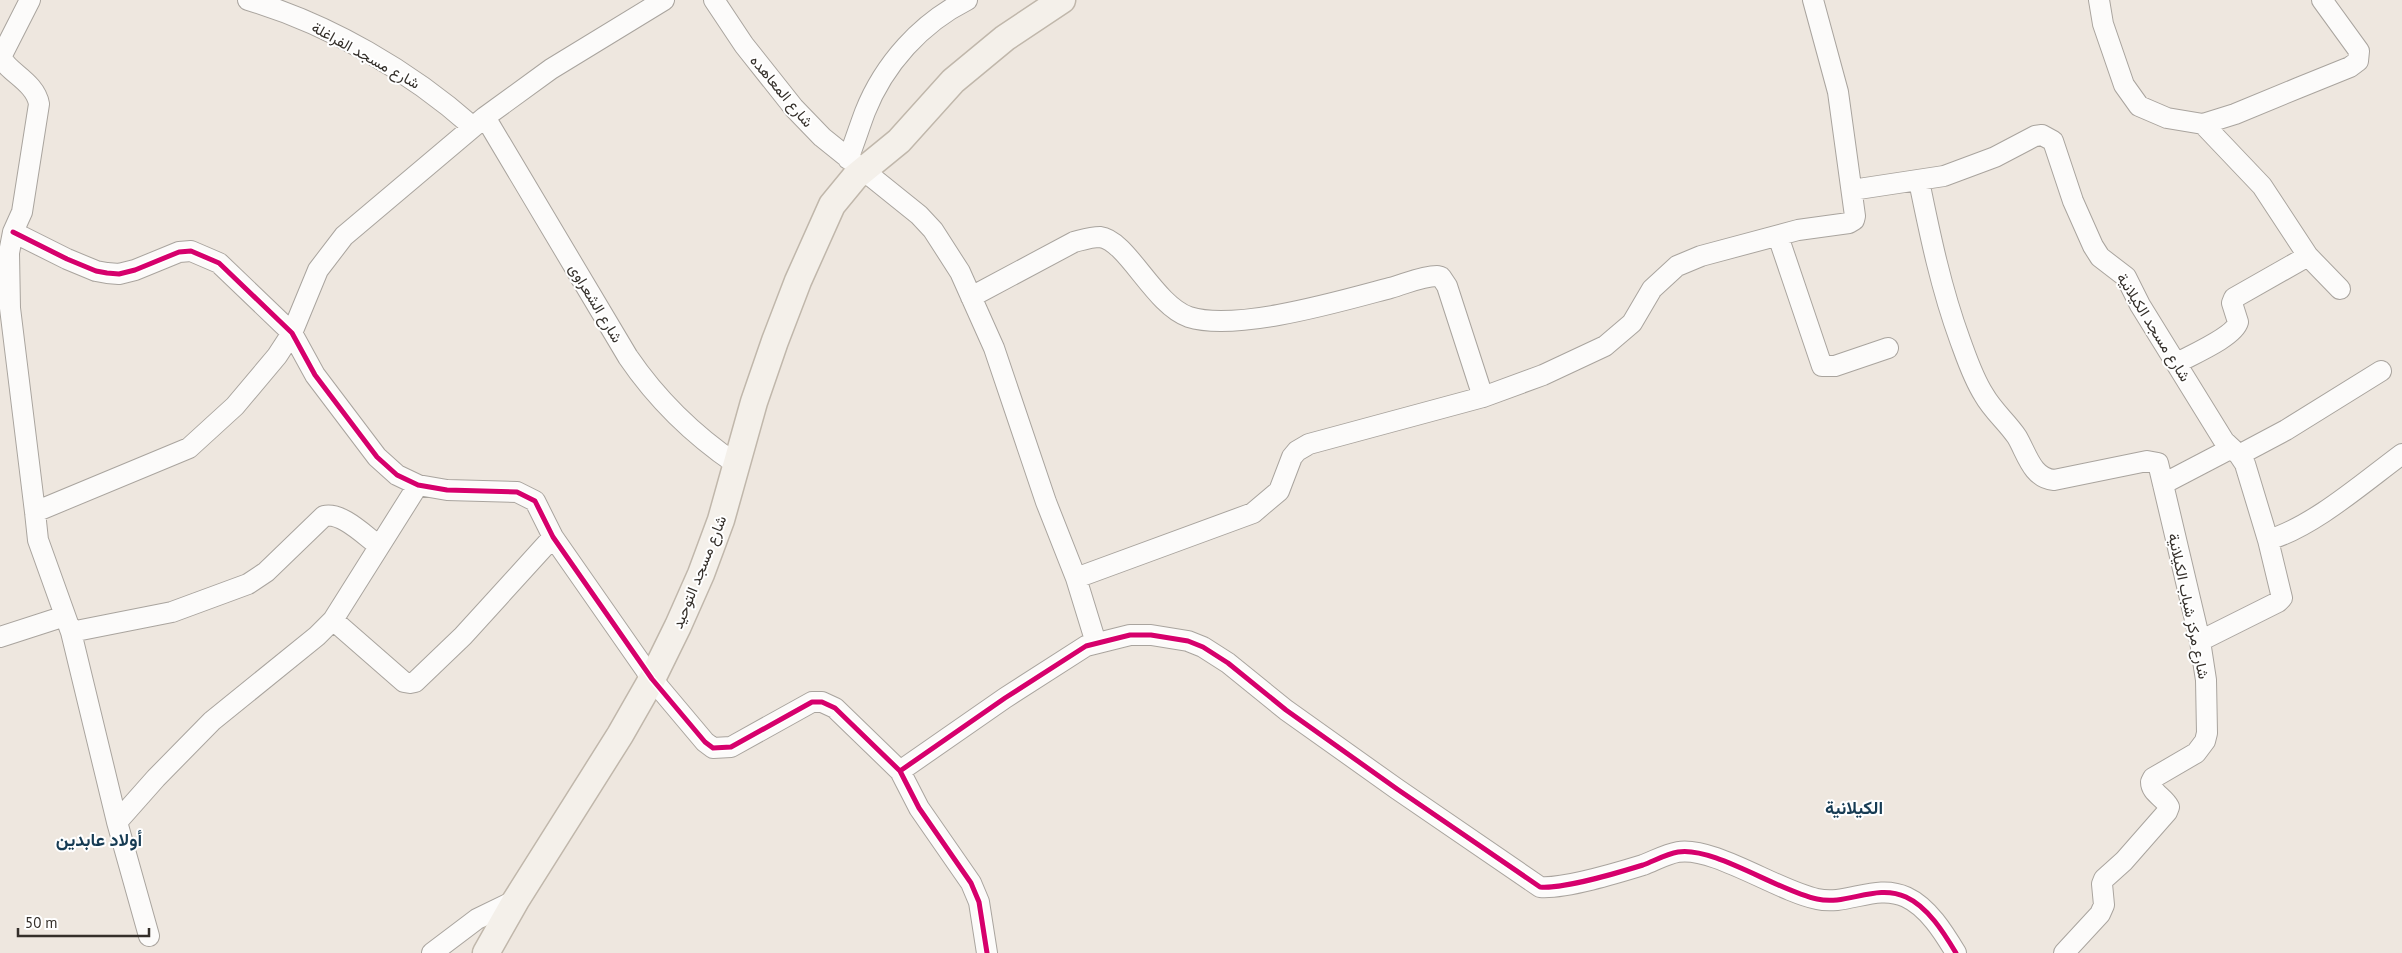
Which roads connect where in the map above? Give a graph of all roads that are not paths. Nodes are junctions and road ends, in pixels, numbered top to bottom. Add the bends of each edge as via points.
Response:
1 (30, 0) edge
2 (248, 0) edge
3 (664, 0) edge
4 (714, 0) edge
5 (967, 0) edge
6 (1062, 0) edge
7 (1812, 0) edge
8 (2099, 0) edge
9 (2322, 0) edge
10 (479, 122) junction
11 (2203, 124) junction
12 (855, 165) junction
13 (1919, 181) junction
14 (1852, 190) junction
15 (13, 232) junction
16 (1778, 236) junction
17 (2308, 256) junction
18 (2340, 289) dead end
19 (971, 297) junction
20 (292, 333) junction
21 (1888, 348) dead end
22 (2177, 363) junction
23 (2381, 371) dead end
24 (1483, 397) junction
25 (2235, 452) junction
26 (2402, 454) edge
27 (736, 464) junction
28 (2163, 484) junction
29 (418, 485) junction
30 (35, 512) junction
31 (553, 537) junction
32 (2268, 540) junction
33 (378, 545) junction
34 (1076, 578) junction
35 (333, 620) junction
36 (68, 624) junction
37 (0, 637) edge
38 (2200, 641) junction
39 (1096, 643) junction
40 (652, 679) junction
41 (900, 770) junction
42 (117, 822) junction
43 (516, 900) junction
44 (149, 936) dead end
45 (432, 953) edge
46 (486, 953) edge
47 (987, 953) edge
48 (1956, 953) edge
49 (2064, 953) edge

1 - 15 street via 2,55 5,64 35,91 39,104 22,212
2 - 10 street, شارع مسجد الفراغلة via 317,26 395,68 448,106
3 - 10 street via 551,69
4 - 12 street, شارع المعاهده via 773,84 822,137
5 - 12 street via 930,23 892,63 865,112
6 - 12 main road, شارع مسجد التوحيد via 1005,38 953,81 899,141
7 - 14 street via 1838,92
8 - 11 street via 2115,62 2124,85 2139,106 2152,114
9 - 11 street via 2358,50 2358,61 2235,114
10 - 20 street via 344,236 318,270
10 - 27 street, شارع الشعراوى via 651,390 678,420
11 - 17 street via 2262,186
12 - 19 street, شارع المعاهده via 903,201 933,230 960,272
12 - 27 main road, شارع مسجد التوحيد via 823,222 775,341
13 - 14 street, شارع مسجد الكيلانية
13 - 22 street, شارع مسجد الكيلانية via 1970,168 2035,136 2048,137 2056,146 2072,201 2093,246 2100,257 2126,277
13 - 28 street, شارع مركز شباب الكيلانية via 1935,261 1972,374 1991,406 2016,435 2036,474 2054,480 2152,461 2158,463
14 - 16 street via 1853,221
15 - 20 street via 67,259 108,273 135,270 179,252 204,255 218,263
15 - 30 street via 9,253 10,308
16 - 21 street via 1822,366 1835,366
16 - 24 street via 1677,266 1652,289 1632,323 1606,346
17 - 18 street
17 - 22 street via 2234,298 2236,328
19 - 24 street via 1074,242 1089,238 1101,238 1119,248 1156,294 1174,308 1190,317 1208,320 1248,320 1338,302 1437,276 1447,286
19 - 34 street, شارع المعاهده via 994,348 1046,502
20 - 29 street via 315,375 377,457 397,474
20 - 30 street via 235,406 189,448
22 - 25 street, شارع مسجد الكيلانية
23 - 25 street via 2286,430
24 - 34 street via 1309,444 1292,457 1278,490 1253,513
25 - 28 street
25 - 32 street, شارع مسجد الكيلانية via 2245,464
26 - 32 street via 2304,524
27 - 40 main road, شارع مسجد التوحيد via 702,574
28 - 38 street, شارع مركز شباب الكيلانية
29 - 31 street via 447,490 505,491 528,496 535,502
29 - 33 street
30 - 36 street via 38,540
31 - 35 street via 463,636 415,682 404,682
31 - 40 street
32 - 38 street, شارع مسجد الكيلانية via 2282,598
33 - 35 street
33 - 36 street via 342,520 324,516 266,572 248,584 172,612
34 - 39 street, شارع المعاهده
35 - 42 street via 212,722
36 - 37 street
36 - 42 street
38 - 49 street, شارع مركز شباب الكيلانية via 2206,680 2205,741 2196,753 2153,778 2152,789 2166,802 2167,812 2104,879 2104,905 2100,914
39 - 41 street via 1055,665
39 - 48 street via 1144,635 1188,641 1203,647 1228,662 1286,710 1396,789 1540,886 1565,885 1679,852 1697,853 1820,900 1881,891 1901,895 1932,920
40 - 41 street via 713,748 731,748 816,701 835,708
40 - 43 main road, شارع مسجد التوحيد
41 - 47 street via 919,808 976,891
42 - 44 street
43 - 45 street via 477,919
43 - 46 main road, شارع مسجد التوحيد

